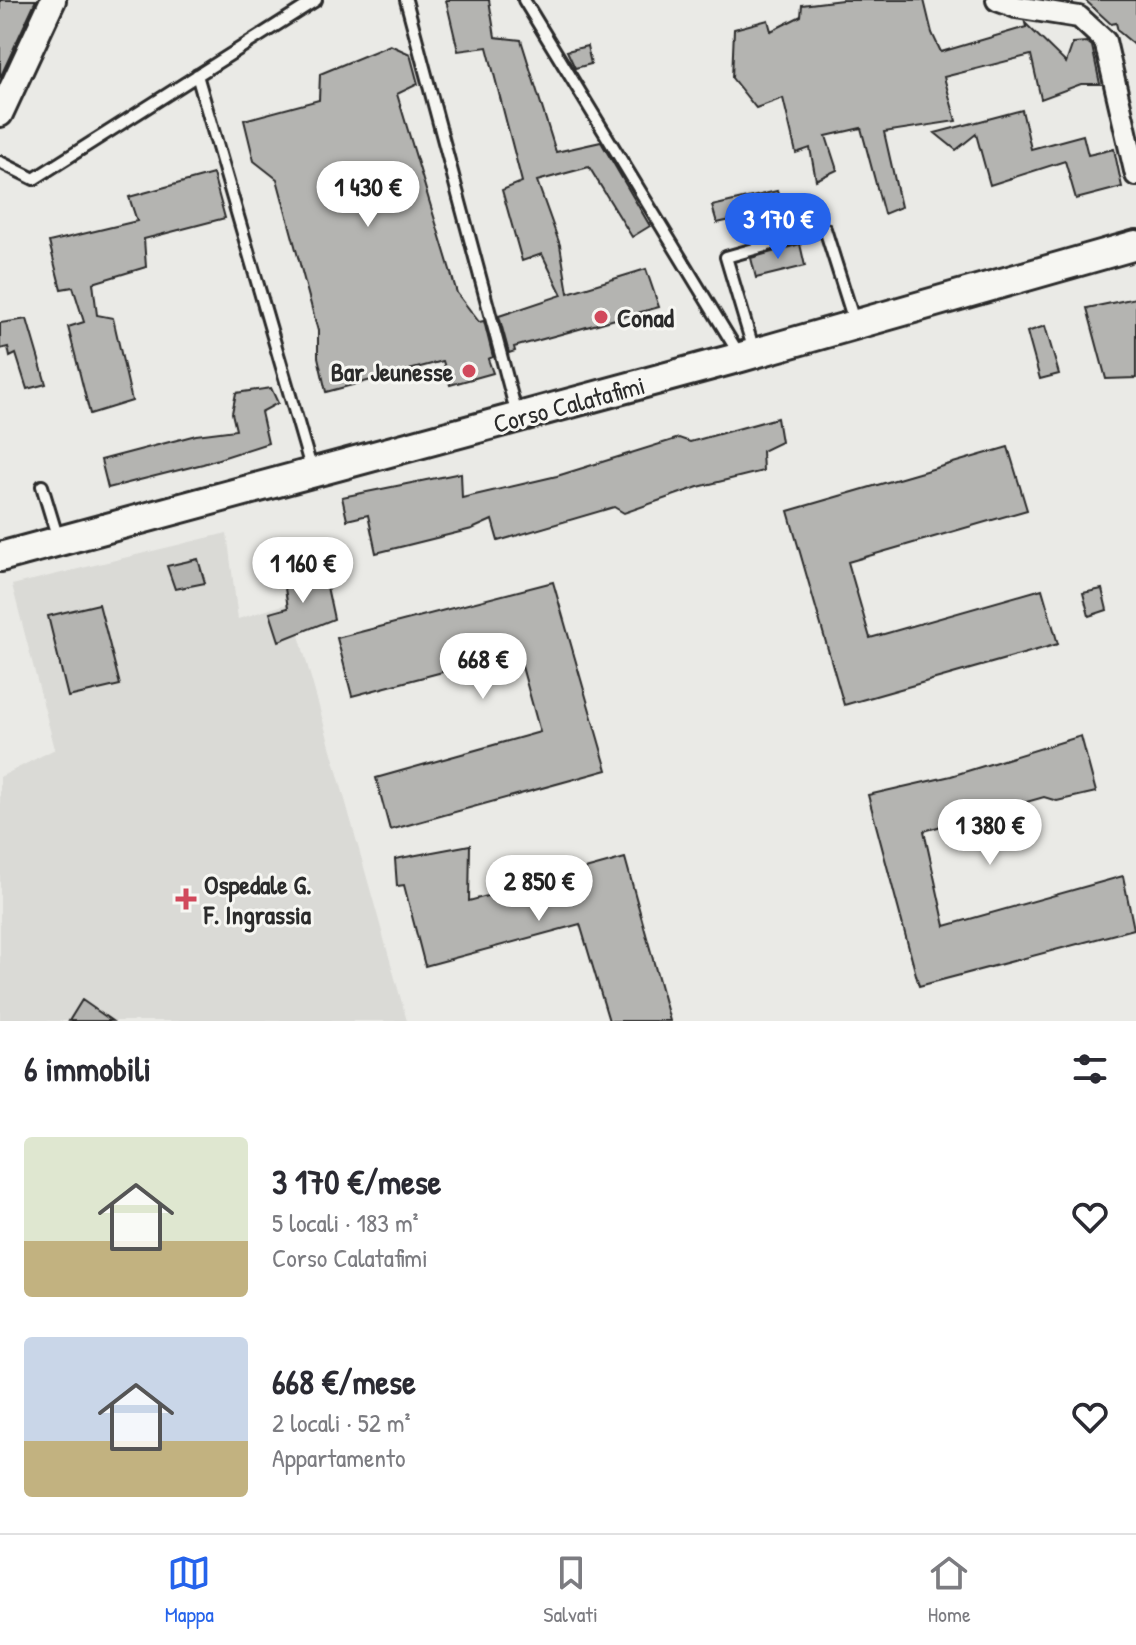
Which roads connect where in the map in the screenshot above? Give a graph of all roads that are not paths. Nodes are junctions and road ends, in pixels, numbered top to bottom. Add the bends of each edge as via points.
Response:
1 (53, 0) edge
2 (316, 0) edge
3 (406, 0) edge
4 (524, 0) edge
5 (997, 0) edge
6 (197, 75) junction
7 (0, 114) edge
8 (0, 162) edge
9 (1136, 175) edge
10 (1136, 245) edge
11 (855, 325) junction
12 (748, 355) junction
13 (518, 418) junction
14 (313, 473) junction
15 (42, 486) dead end
16 (58, 541) junction
17 (0, 557) edge

1 - 7 street
2 - 6 lane
3 - 13 lane
4 - 12 lane
5 - 9 street via 1079,17 1105,41
6 - 8 lane via 34,179
6 - 14 lane
10 - 11 main road, Corso Calatafimi
11 - 12 main road, Corso Calatafimi
11 - 12 lane via 825,229 726,257
12 - 13 main road, Corso Calatafimi
13 - 14 main road, Corso Calatafimi
14 - 16 main road, Corso Calatafimi
15 - 16 lane
16 - 17 main road, Corso Calatafimi

